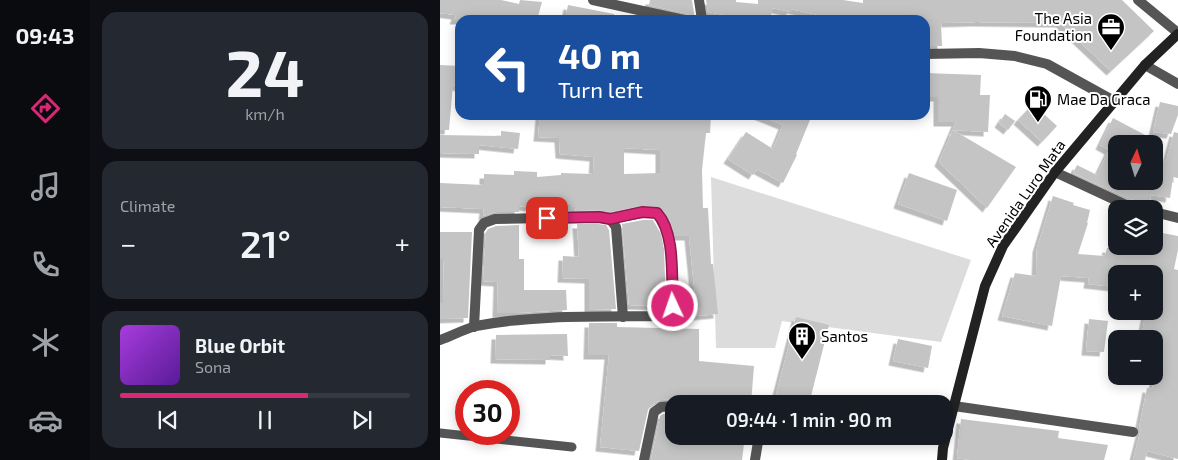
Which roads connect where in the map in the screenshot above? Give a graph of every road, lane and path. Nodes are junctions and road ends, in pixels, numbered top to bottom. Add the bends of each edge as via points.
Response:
1 (594, 0) edge
2 (699, 0) edge
3 (1138, 0) edge
4 (662, 15) edge
5 (701, 15) edge
6 (1178, 33) edge
7 (930, 54) edge
8 (1145, 65) junction
9 (1178, 84) edge
10 (1114, 102) junction
11 (1055, 172) junction
12 (1115, 200) edge
13 (1163, 214) edge
14 (1178, 218) edge
15 (610, 219) junction
16 (623, 317) junction
17 (474, 327) junction
18 (440, 340) edge
19 (665, 406) edge
20 (954, 406) junction
21 (1133, 432) dead end
22 (440, 433) edge
23 (757, 445) edge
24 (572, 446) dead end
25 (644, 460) edge
26 (756, 460) edge
27 (942, 460) edge

1 - 4 street
2 - 5 street
3 - 6 street
6 - 8 main road, Avenida Luro Mata
7 - 10 street via 1015,56 1047,64
8 - 9 street
8 - 10 main road, Avenida Luro Mata
10 - 11 main road, Avenida Luro Mata
11 - 12 street
11 - 20 main road, Avenida Luro Mata via 1003,246 985,286
13 - 14 street
15 - 16 street via 616,227
15 - 16 street via 642,212 657,213 670,238 673,306 670,316
15 - 17 street via 495,219 484,223 479,230
16 - 17 street via 532,320
17 - 18 street
19 - 25 street via 654,412
20 - 21 street
20 - 27 main road, Avenida Luro Mata
22 - 24 lane
23 - 26 street

